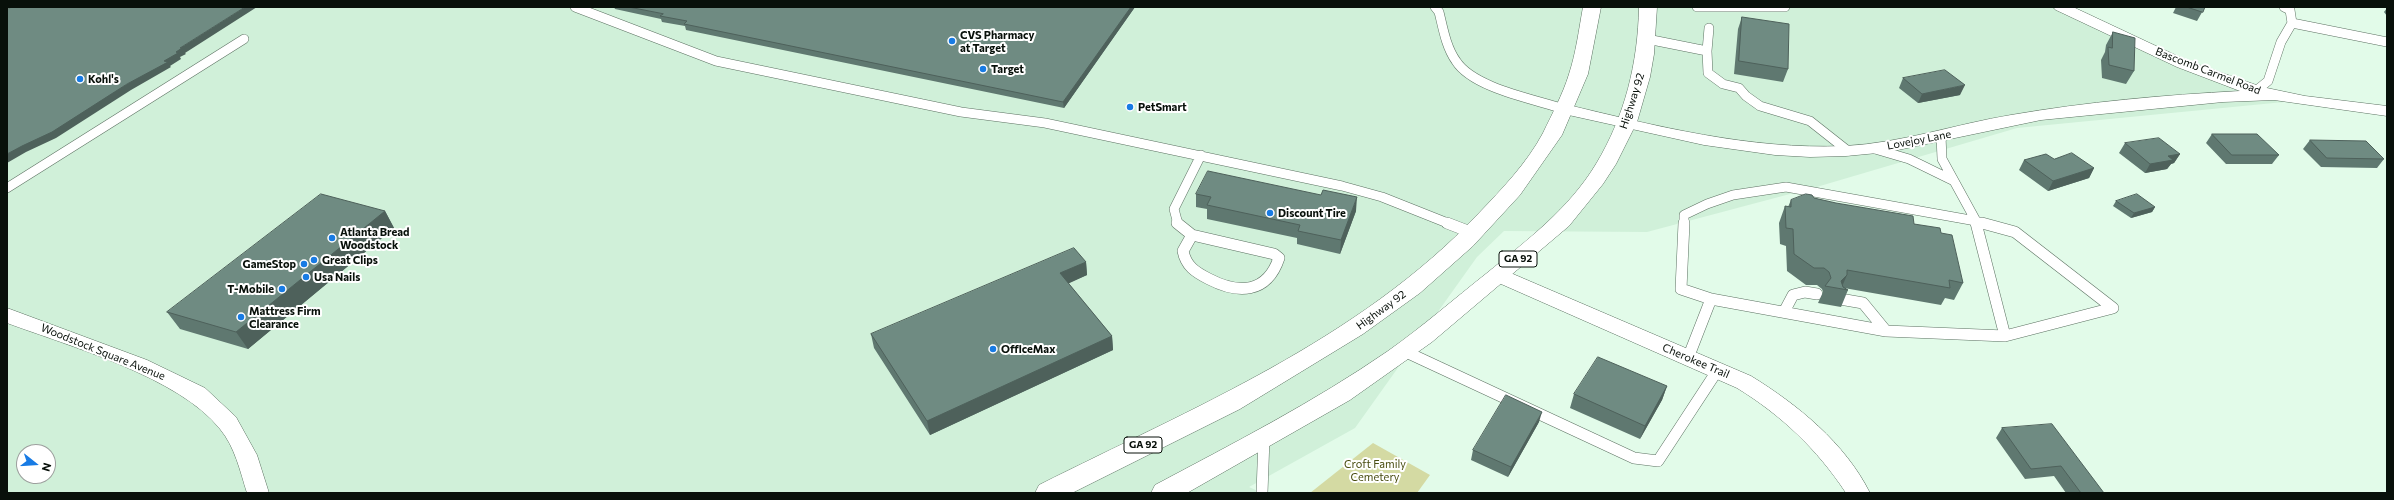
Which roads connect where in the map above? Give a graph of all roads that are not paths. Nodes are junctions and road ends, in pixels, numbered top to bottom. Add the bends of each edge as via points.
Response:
1 (575, 7) edge
2 (1435, 7) edge
3 (1592, 7) edge
4 (1648, 7) edge
5 (1697, 7) edge
6 (1785, 7) edge
7 (2061, 7) edge
8 (2284, 7) edge
9 (2292, 23) junction
10 (1709, 28) dead end
11 (244, 39) dead end
12 (1647, 39) junction
13 (2387, 42) edge
14 (1707, 51) junction
15 (2257, 90) junction
16 (2276, 95) junction
17 (1564, 109) junction
18 (2387, 111) edge
19 (1626, 124) junction
20 (1941, 136) junction
21 (1873, 148) junction
22 (1848, 151) junction
23 (1201, 156) junction
24 (1954, 181) junction
25 (7, 188) edge
26 (1976, 221) junction
27 (1473, 233) junction
28 (1192, 236) junction
29 (1499, 275) junction
30 (1817, 294) dead end
31 (1840, 298) edge
32 (1711, 299) junction
33 (1784, 312) junction
34 (7, 315) edge
35 (1886, 331) junction
36 (2005, 336) junction
37 (1404, 351) junction
38 (1688, 358) junction
39 (1717, 371) junction
40 (1264, 438) junction
41 (258, 493) edge
42 (1048, 493) edge
43 (1164, 493) edge
44 (1262, 493) edge
45 (1859, 493) edge

1 - 23 lane via 716,61 961,112 1045,123
2 - 17 lane via 1439,12 1451,53 1460,67 1483,81
3 - 17 main road, Highway 92 / GA 92 via 1586,49
4 - 12 main road, Highway 92 / GA 92
5 - 6 lane
7 - 15 street, Bascomb Carmel Road via 2154,51
8 - 9 lane via 2290,10
9 - 13 lane
9 - 15 lane via 2281,42 2268,81
10 - 14 lane
11 - 25 lane
12 - 14 lane
12 - 19 main road, Highway 92 / GA 92 via 1637,90
14 - 22 lane via 1708,73 1723,84 1739,88 1747,99 1762,108 1804,118 1819,126
15 - 16 street, Bascomb Carmel Road
16 - 18 street, Bascomb Carmel Road
16 - 20 street, Lovejoy Lane via 2222,96 2079,110 2010,120
17 - 19 street, Lovejoy Lane
17 - 27 main road, Highway 92 / GA 92 via 1534,162 1511,192
19 - 22 street, Lovejoy Lane via 1766,150
19 - 29 main road, Highway 92 / GA 92 via 1593,185 1536,244
20 - 21 street, Lovejoy Lane
20 - 24 lane via 1942,159
21 - 22 street, Lovejoy Lane
21 - 24 lane via 1909,159
23 - 27 lane via 1382,197
23 - 28 lane via 1174,209 1178,225
24 - 26 lane
26 - 32 lane via 1786,187 1764,188 1698,207 1684,216 1681,289
26 - 36 lane
26 - 36 lane via 2015,232 2113,308
27 - 42 main road, Highway 92 / GA 92 via 1408,290 1356,328 1239,399
28 - 28 lane via 1274,254 1278,258 1277,266 1268,276 1247,289 1228,288 1196,272 1186,263 1183,251
29 - 37 main road, Highway 92 / GA 92
29 - 38 street, Cherokee Trail
30 - 33 lane via 1805,292 1793,295
31 - 35 lane via 1863,303
32 - 33 lane
32 - 38 lane
33 - 35 lane
34 - 41 street, Woodstock Square Avenue via 140,365 197,394 228,423 246,455
35 - 36 lane
37 - 39 lane via 1634,458 1658,461
37 - 40 main road, Highway 92 / GA 92
38 - 39 street, Cherokee Trail
39 - 45 street, Cherokee Trail via 1744,382 1774,399 1800,421 1827,449
40 - 43 main road, Highway 92 / GA 92
40 - 44 lane

